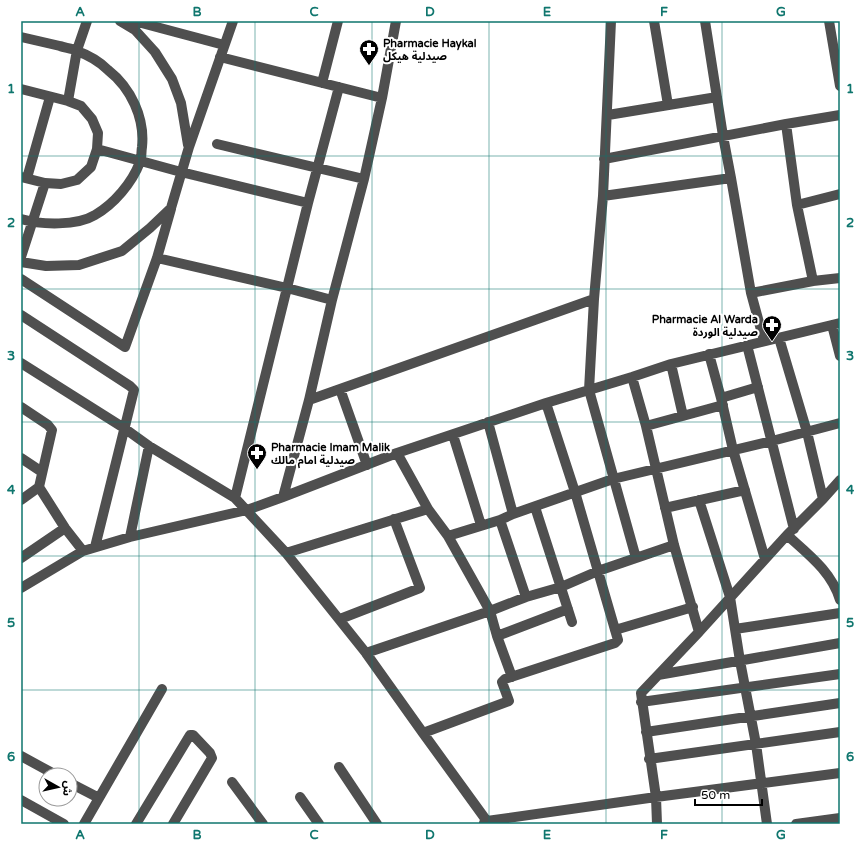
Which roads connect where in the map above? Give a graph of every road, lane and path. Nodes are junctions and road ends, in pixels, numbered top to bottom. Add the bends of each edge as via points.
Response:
1 (87, 21) edge
2 (120, 21) edge
3 (135, 21) edge
4 (233, 21) edge
5 (338, 21) edge
6 (396, 21) edge
7 (611, 21) edge
8 (654, 21) edge
9 (705, 21) edge
10 (829, 21) edge
11 (21, 37) edge
12 (224, 45) junction
13 (77, 50) junction
14 (220, 57) junction
15 (322, 83) junction
16 (840, 86) edge
17 (339, 87) junction
18 (21, 89) edge
19 (50, 97) junction
20 (717, 97) junction
21 (382, 98) junction
22 (68, 101) junction
23 (668, 105) junction
24 (608, 114) junction
25 (840, 116) edge
26 (786, 124) junction
27 (723, 136) junction
28 (217, 144) dead end
29 (189, 147) junction
30 (97, 149) junction
31 (604, 159) junction
32 (140, 161) junction
33 (317, 168) junction
34 (181, 172) junction
35 (24, 177) edge
36 (732, 178) junction
37 (364, 179) junction
38 (45, 183) junction
39 (840, 194) edge
40 (603, 196) junction
41 (308, 203) junction
42 (797, 205) junction
43 (171, 208) junction
44 (21, 219) edge
45 (32, 222) junction
46 (21, 257) edge
47 (157, 258) junction
48 (21, 262) edge
49 (840, 278) edge
50 (21, 279) edge
51 (813, 281) junction
52 (287, 288) junction
53 (751, 293) junction
54 (594, 299) junction
55 (332, 300) junction
56 (21, 315) edge
57 (836, 324) edge
58 (779, 338) junction
59 (764, 341) junction
60 (747, 345) junction
61 (709, 354) junction
62 (840, 356) edge
63 (21, 363) edge
64 (671, 364) junction
65 (632, 377) junction
66 (758, 387) junction
67 (340, 389) junction
68 (589, 390) junction
69 (308, 400) junction
70 (722, 401) junction
71 (546, 403) junction
72 (21, 407) edge
73 (683, 416) junction
74 (488, 422) junction
75 (840, 423) edge
76 (646, 426) junction
77 (124, 428) junction
78 (807, 432) junction
79 (453, 435) junction
80 (772, 441) junction
81 (149, 446) junction
82 (733, 450) junction
83 (397, 453) junction
84 (21, 458) edge
85 (367, 465) junction
86 (656, 468) junction
87 (42, 472) junction
88 (613, 479) junction
89 (840, 480) edge
90 (39, 487) junction
91 (745, 490) junction
92 (575, 492) junction
93 (283, 497) junction
94 (235, 498) junction
95 (823, 499) junction
96 (21, 500) edge
97 (699, 500) junction
98 (535, 507) junction
99 (665, 508) junction
100 (428, 509) junction
101 (247, 510) junction
102 (513, 514) junction
103 (394, 519) junction
104 (500, 520) junction
105 (481, 525) junction
106 (65, 528) junction
107 (790, 532) junction
108 (130, 536) junction
109 (448, 536) junction
110 (674, 545) junction
111 (95, 547) junction
112 (83, 551) junction
113 (286, 553) junction
114 (21, 558) edge
115 (636, 558) junction
116 (765, 559) junction
117 (598, 571) junction
118 (561, 586) junction
119 (21, 588) edge
120 (526, 597) junction
121 (730, 597) junction
122 (840, 600) edge
123 (693, 607) junction
124 (568, 609) junction
125 (490, 611) junction
126 (840, 613) edge
127 (340, 619) junction
128 (572, 622) dead end
129 (735, 629) junction
130 (615, 630) junction
131 (699, 632) junction
132 (497, 636) junction
133 (840, 643) edge
134 (366, 653) junction
135 (740, 661) junction
136 (840, 674) edge
137 (658, 675) junction
138 (512, 677) junction
139 (745, 687) junction
140 (162, 689) dead end
141 (642, 702) junction
142 (840, 703) edge
143 (751, 716) junction
144 (646, 732) junction
145 (840, 732) edge
146 (423, 733) junction
147 (756, 744) junction
148 (21, 756) edge
149 (649, 759) junction
150 (41, 767) edge
151 (339, 767) dead end
152 (840, 773) edge
153 (232, 782) dead end
154 (762, 783) junction
155 (78, 787) edge
156 (656, 797) junction
157 (98, 798) junction
158 (300, 798) dead end
159 (21, 800) edge
160 (840, 818) edge
161 (258, 822) edge
162 (486, 823) edge
163 (64, 824) edge
164 (84, 824) edge
165 (136, 824) edge
166 (172, 824) edge
167 (319, 824) edge
168 (377, 824) edge
169 (657, 824) edge
170 (767, 824) edge
171 (797, 824) edge

1 - 13 street
2 - 29 street via 135,30 155,52 172,79 181,103
3 - 12 street
4 - 12 street
5 - 15 street
6 - 21 street
7 - 24 street
8 - 23 street
9 - 20 street
10 - 16 street
11 - 13 street
12 - 14 street
13 - 22 street
13 - 32 street via 108,69 130,94 141,125
14 - 15 street
14 - 29 street
15 - 17 street
17 - 21 street
17 - 33 street
18 - 19 street
19 - 22 street
19 - 35 street
20 - 23 street
20 - 27 street
21 - 37 street
22 - 30 street via 81,106 92,120 98,133
23 - 24 street
24 - 31 street
25 - 26 street
26 - 27 street
26 - 42 street
27 - 31 street
27 - 36 street
28 - 33 street
29 - 34 street
30 - 32 street
30 - 38 street via 91,167 77,180 61,184
31 - 40 street
32 - 34 street
32 - 45 street via 128,184 115,200 95,215 66,223
33 - 37 street
33 - 41 street
34 - 41 street
34 - 43 street
35 - 38 street
36 - 40 street
36 - 53 street
37 - 55 street
38 - 45 street
39 - 42 street
40 - 54 street
41 - 52 street
42 - 51 street
43 - 47 street
43 - 48 street via 122,251 79,265 46,266
44 - 45 street
45 - 46 street
47 - 50 street via 125,347
47 - 52 street
49 - 51 street
51 - 53 street
52 - 55 street
52 - 94 street
53 - 59 street
54 - 67 street
54 - 68 street
55 - 69 street
56 - 77 street via 133,387 134,393
57 - 58 street
57 - 62 street
58 - 59 street
58 - 78 street
59 - 60 street
60 - 61 street
60 - 66 street
61 - 64 street
61 - 70 street
63 - 77 street
64 - 65 street
64 - 73 street
65 - 68 street
65 - 76 street
66 - 70 street
66 - 80 street
67 - 69 street
67 - 85 street
68 - 71 street
68 - 88 street
69 - 93 street
70 - 73 street
70 - 82 street
71 - 74 street
71 - 92 street
72 - 87 street via 52,430
73 - 76 street
74 - 79 street
74 - 102 street
75 - 78 street
76 - 86 street
77 - 81 street
77 - 111 street
78 - 80 street
78 - 95 street
79 - 83 street
79 - 105 street
80 - 82 street
80 - 107 street
81 - 94 street
81 - 108 street
82 - 86 street
82 - 91 street
83 - 85 street
83 - 100 street
84 - 87 street
85 - 93 street
86 - 88 street
86 - 99 street
87 - 90 street
88 - 92 street
88 - 115 street
89 - 95 street
90 - 96 street
90 - 106 street
91 - 97 street
91 - 116 street
92 - 98 street
92 - 117 street
93 - 101 street
94 - 101 street
95 - 107 street
97 - 99 street
97 - 121 street
98 - 102 street
98 - 118 street
99 - 110 street
100 - 103 street
100 - 109 street
101 - 108 street
101 - 113 street
102 - 104 street
103 - 113 street
103 - 127 street via 420,588
104 - 105 street
104 - 120 street
105 - 109 street
106 - 112 street
106 - 114 street
107 - 116 street
107 - 122 street via 824,568 838,591
108 - 111 street
109 - 125 street
110 - 115 street
110 - 123 street
111 - 112 street
112 - 119 street
113 - 127 street
115 - 117 street
116 - 121 street
117 - 118 street
117 - 130 street
118 - 120 street
118 - 124 street
120 - 125 street
121 - 129 street
121 - 131 street
123 - 130 street
123 - 131 street
124 - 128 street
124 - 132 street
125 - 132 street
125 - 134 street
126 - 129 street
127 - 134 street
129 - 135 street
130 - 138 street via 618,640 615,643
131 - 137 street
132 - 138 street
133 - 135 street
134 - 146 street
135 - 137 street
135 - 139 street
136 - 139 street
137 - 141 street via 641,693
138 - 146 street via 502,682 509,701
139 - 141 street
139 - 143 street
140 - 157 street
141 - 144 street
142 - 143 street
143 - 144 street
143 - 147 street
144 - 149 street
145 - 147 street
146 - 162 street
147 - 149 street
147 - 154 street
148 - 150 street
149 - 156 street
151 - 168 street
152 - 154 street
153 - 161 street
154 - 156 street
154 - 170 street
155 - 157 street
156 - 162 street
156 - 169 street
157 - 164 street
158 - 167 street
159 - 163 street
160 - 171 street
165 - 166 street via 193,734 212,758

